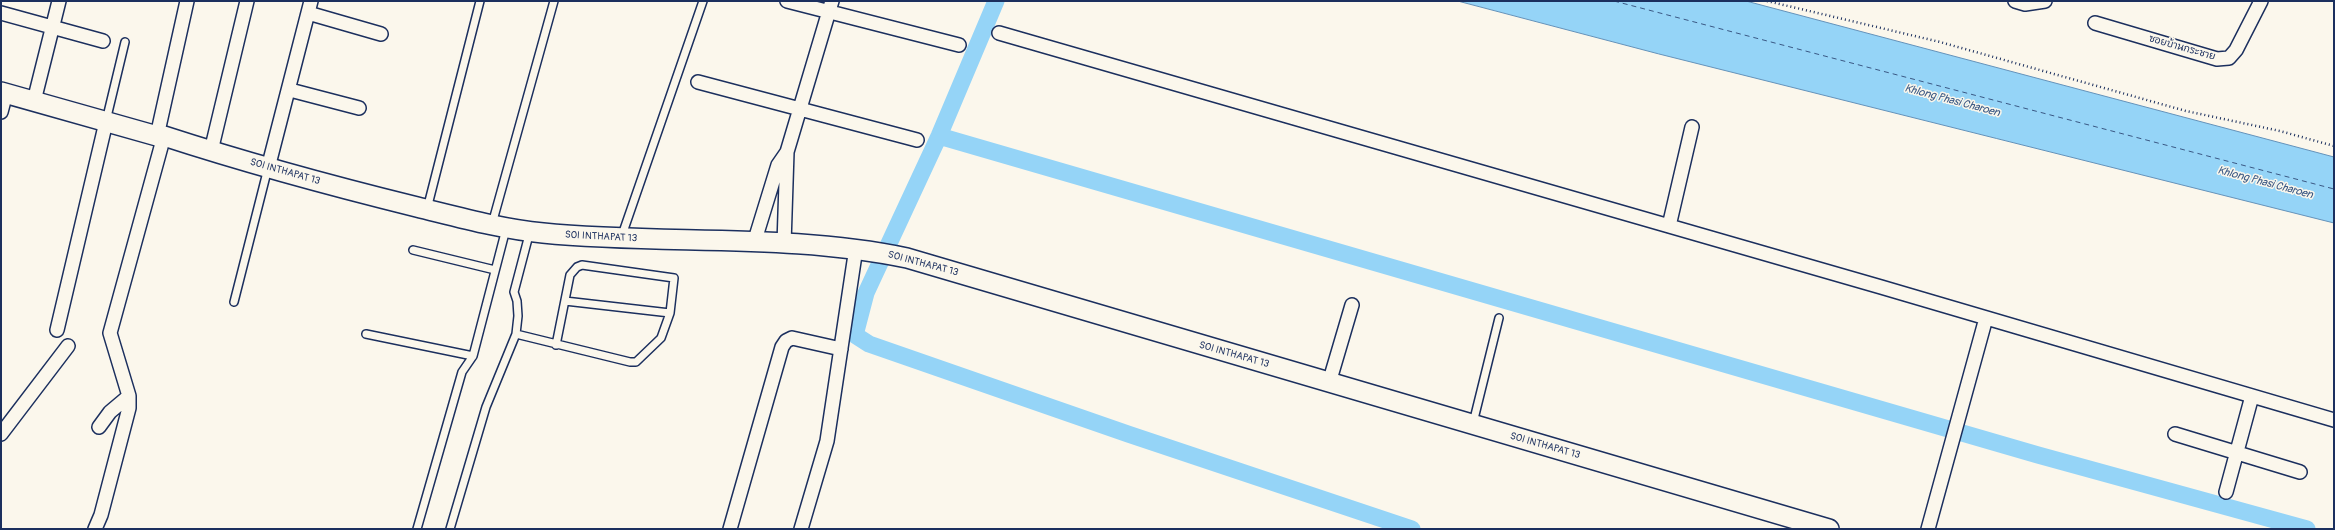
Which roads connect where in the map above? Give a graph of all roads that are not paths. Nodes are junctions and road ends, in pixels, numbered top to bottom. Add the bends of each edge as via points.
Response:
1 (59, 1) edge
2 (187, 1) edge
3 (247, 1) edge
4 (480, 1) edge
5 (554, 1) edge
6 (703, 1) edge
7 (788, 1) edge
8 (2015, 1) edge
9 (2046, 1) edge
10 (2260, 1) edge
11 (831, 6) edge
12 (310, 7) edge
13 (1, 13) edge
14 (2095, 24) dead end
15 (52, 28) junction
16 (999, 33) dead end
17 (381, 34) dead end
18 (103, 41) dead end
19 (125, 42) dead end
20 (959, 45) dead end
21 (698, 82) dead end
22 (290, 90) junction
23 (3, 93) edge
24 (34, 101) junction
25 (359, 108) dead end
26 (798, 110) junction
27 (1, 112) edge
28 (106, 122) junction
29 (1692, 127) dead end
30 (160, 136) junction
31 (917, 140) dead end
32 (211, 151) junction
33 (787, 152) junction
34 (268, 168) junction
35 (427, 209) junction
36 (499, 226) junction
37 (1670, 226) junction
38 (530, 231) junction
39 (621, 238) junction
40 (754, 243) junction
41 (784, 244) junction
42 (413, 250) dead end
43 (872, 251) junction
44 (495, 270) junction
45 (234, 302) dead end
46 (565, 302) junction
47 (1352, 305) dead end
48 (670, 314) junction
49 (1499, 318) dead end
50 (1986, 318) junction
51 (57, 330) dead end
52 (366, 334) dead end
53 (516, 334) junction
54 (556, 344) junction
55 (68, 346) dead end
56 (841, 349) junction
57 (473, 356) junction
58 (1329, 383) junction
59 (129, 396) junction
60 (2252, 396) junction
61 (2334, 420) edge
62 (1472, 425) junction
63 (99, 427) dead end
64 (1, 434) edge
65 (2175, 434) dead end
66 (2237, 452) junction
67 (2300, 472) dead end
68 (2226, 492) dead end
69 (1785, 523) edge
70 (95, 529) edge
71 (417, 529) edge
72 (450, 529) edge
73 (730, 529) edge
74 (801, 529) edge
75 (1828, 529) edge
76 (1928, 529) edge

1 - 15 street
2 - 30 street
3 - 32 street
4 - 35 lane
5 - 36 lane
6 - 39 lane
7 - 11 street
8 - 9 street via 2025,4
10 - 14 street, ซอยบ้านกระชาย via 2236,50 2229,58 2217,59
11 - 20 street
11 - 26 street
12 - 17 street
12 - 22 street
13 - 15 street
15 - 18 street
15 - 24 street
16 - 37 street
19 - 28 lane
21 - 26 street
22 - 25 street
22 - 34 street
23 - 24 street, SOI INTHAPAT 13
23 - 27 street
24 - 28 street, SOI INTHAPAT 13
26 - 31 street
26 - 33 street
28 - 30 street, SOI INTHAPAT 13
28 - 51 street
29 - 37 street
30 - 32 street, SOI INTHAPAT 13
30 - 59 street via 110,333
32 - 34 street, SOI INTHAPAT 13
33 - 40 street via 778,165
33 - 41 street
34 - 35 street, SOI INTHAPAT 13
34 - 45 lane
35 - 36 street, SOI INTHAPAT 13
36 - 38 street, SOI INTHAPAT 13
36 - 44 lane
37 - 50 street
38 - 39 street, SOI INTHAPAT 13
38 - 53 lane via 514,292 518,316
39 - 40 street, SOI INTHAPAT 13
40 - 41 street, SOI INTHAPAT 13
41 - 43 street, SOI INTHAPAT 13
42 - 44 lane
43 - 56 street
43 - 58 street, SOI INTHAPAT 13
44 - 57 lane
46 - 48 lane
46 - 48 lane via 570,275 582,265 672,276 675,280
46 - 54 lane
47 - 58 street
48 - 54 lane via 661,338 636,362
49 - 62 lane
50 - 60 street
50 - 76 street
52 - 57 lane
53 - 54 lane
53 - 72 lane via 486,407
55 - 64 street
56 - 73 street via 792,338 782,347
56 - 74 street via 827,441
57 - 71 lane via 462,372
58 - 62 street, SOI INTHAPAT 13
59 - 63 street via 110,412
59 - 70 street via 128,417
60 - 61 street
60 - 66 street
62 - 69 street, SOI INTHAPAT 13
65 - 66 street
66 - 67 street
66 - 68 street
69 - 75 street, SOI INTHAPAT 13

